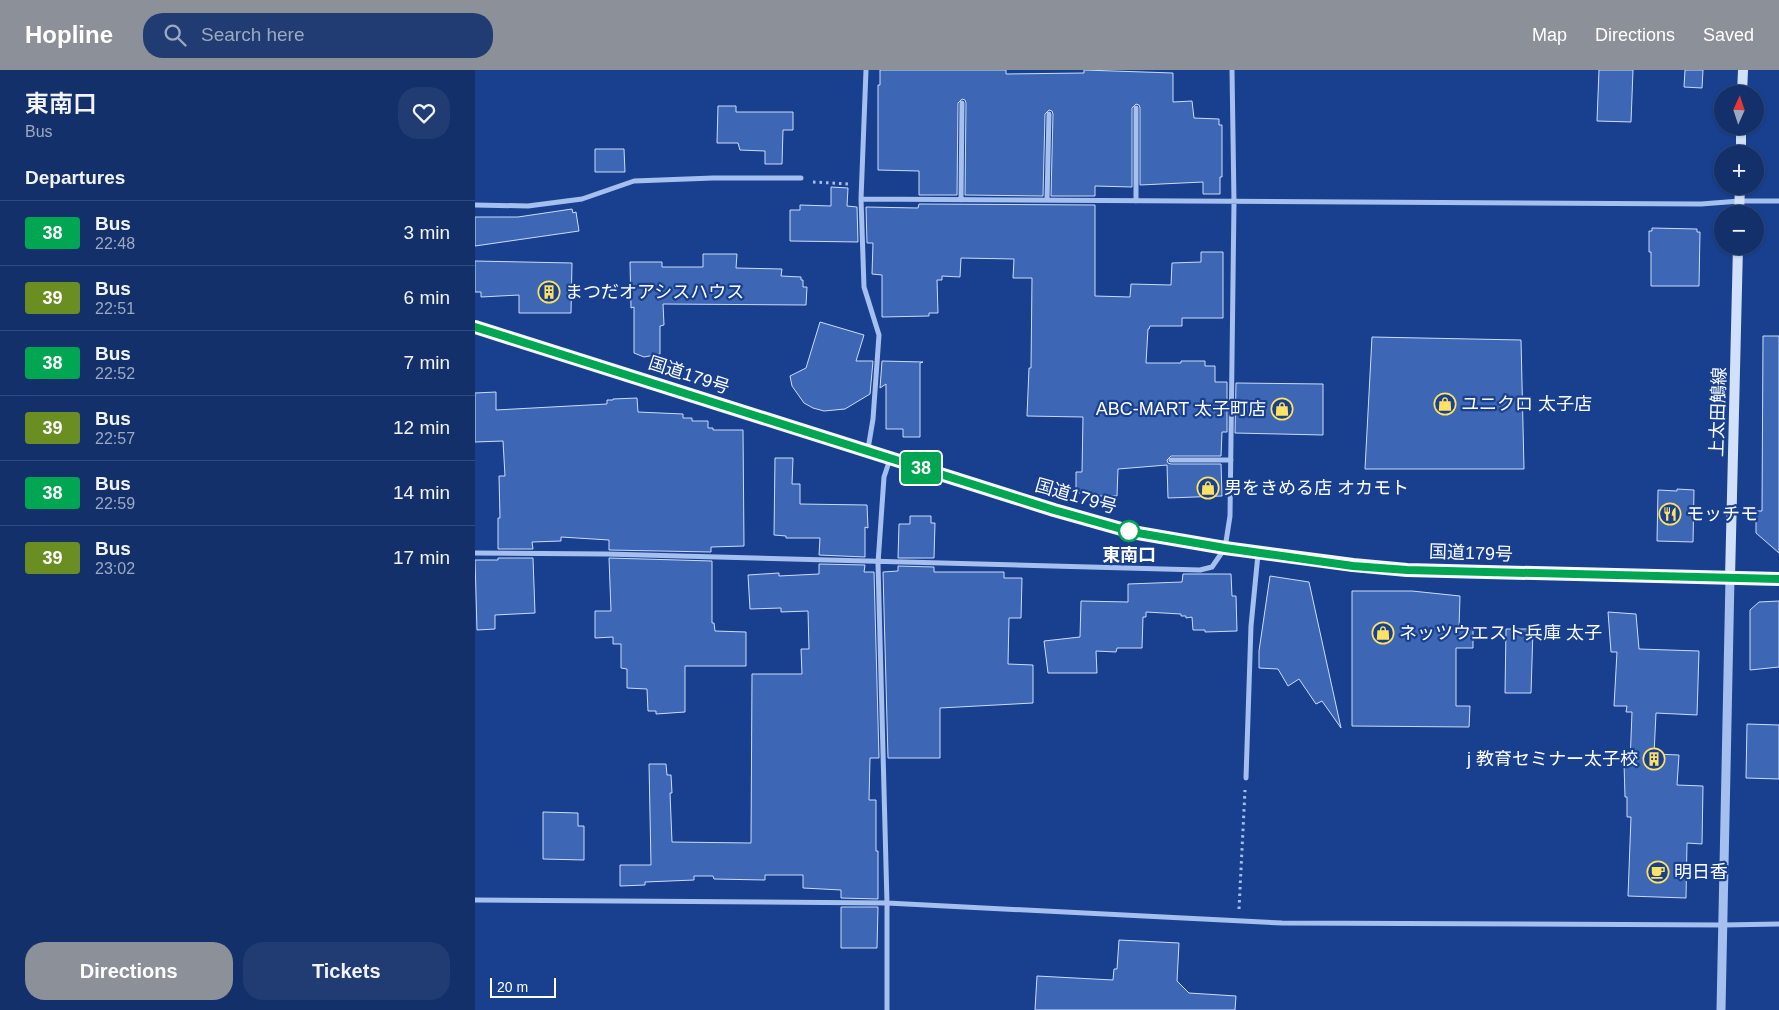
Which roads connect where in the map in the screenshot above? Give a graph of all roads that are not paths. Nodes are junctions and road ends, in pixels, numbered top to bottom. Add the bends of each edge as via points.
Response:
1 (866, 70) edge
2 (1232, 70) edge
3 (1743, 70) edge
4 (1742, 85) edge
5 (962, 103) dead end
6 (1136, 108) dead end
7 (1049, 114) dead end
8 (801, 178) road end
9 (1740, 195) edge
10 (861, 199) junction
11 (961, 200) junction
12 (1047, 200) junction
13 (1740, 200) junction
14 (1136, 201) junction
15 (1779, 201) edge
16 (1234, 202) junction
17 (475, 205) edge
18 (1740, 205) edge
19 (1738, 255) edge
20 (475, 327) edge
21 (868, 451) junction
22 (891, 458) junction
23 (1171, 460) dead end
24 (1231, 460) junction
25 (1225, 548) junction
26 (475, 553) edge
27 (1258, 553) junction
28 (878, 562) junction
29 (1729, 578) junction
30 (1779, 578) edge
31 (1246, 778) road end
32 (475, 900) edge
33 (887, 903) junction
34 (1779, 924) edge
35 (1723, 925) junction
36 (887, 1010) edge
37 (1721, 1010) edge

1 - 10 street
2 - 16 street
3 - 4 main road
5 - 11 street
6 - 14 street
7 - 12 street
8 - 17 street via 634,181 582,199 528,206
9 - 13 main road
10 - 11 street
10 - 21 street via 864,287 879,335
11 - 12 street
12 - 14 street
13 - 15 street
13 - 16 street via 1701,204
13 - 18 main road
14 - 16 street
16 - 24 street
19 - 29 main road, 上太田鵤線
20 - 21 highway, 国道179号
21 - 22 highway, 国道179号
22 - 25 highway, 国道179号 via 1132,532
22 - 28 street via 883,477
23 - 24 street
24 - 25 street via 1230,516
25 - 27 highway, 国道179号
25 - 28 street via 1212,567 1200,570
26 - 28 street
27 - 29 highway, 国道179号 via 1407,570
27 - 31 street via 1251,626
28 - 33 street
29 - 30 highway, 国道179号
29 - 35 street
32 - 33 street
33 - 35 street via 1239,922
33 - 36 street
34 - 35 street
35 - 37 street

